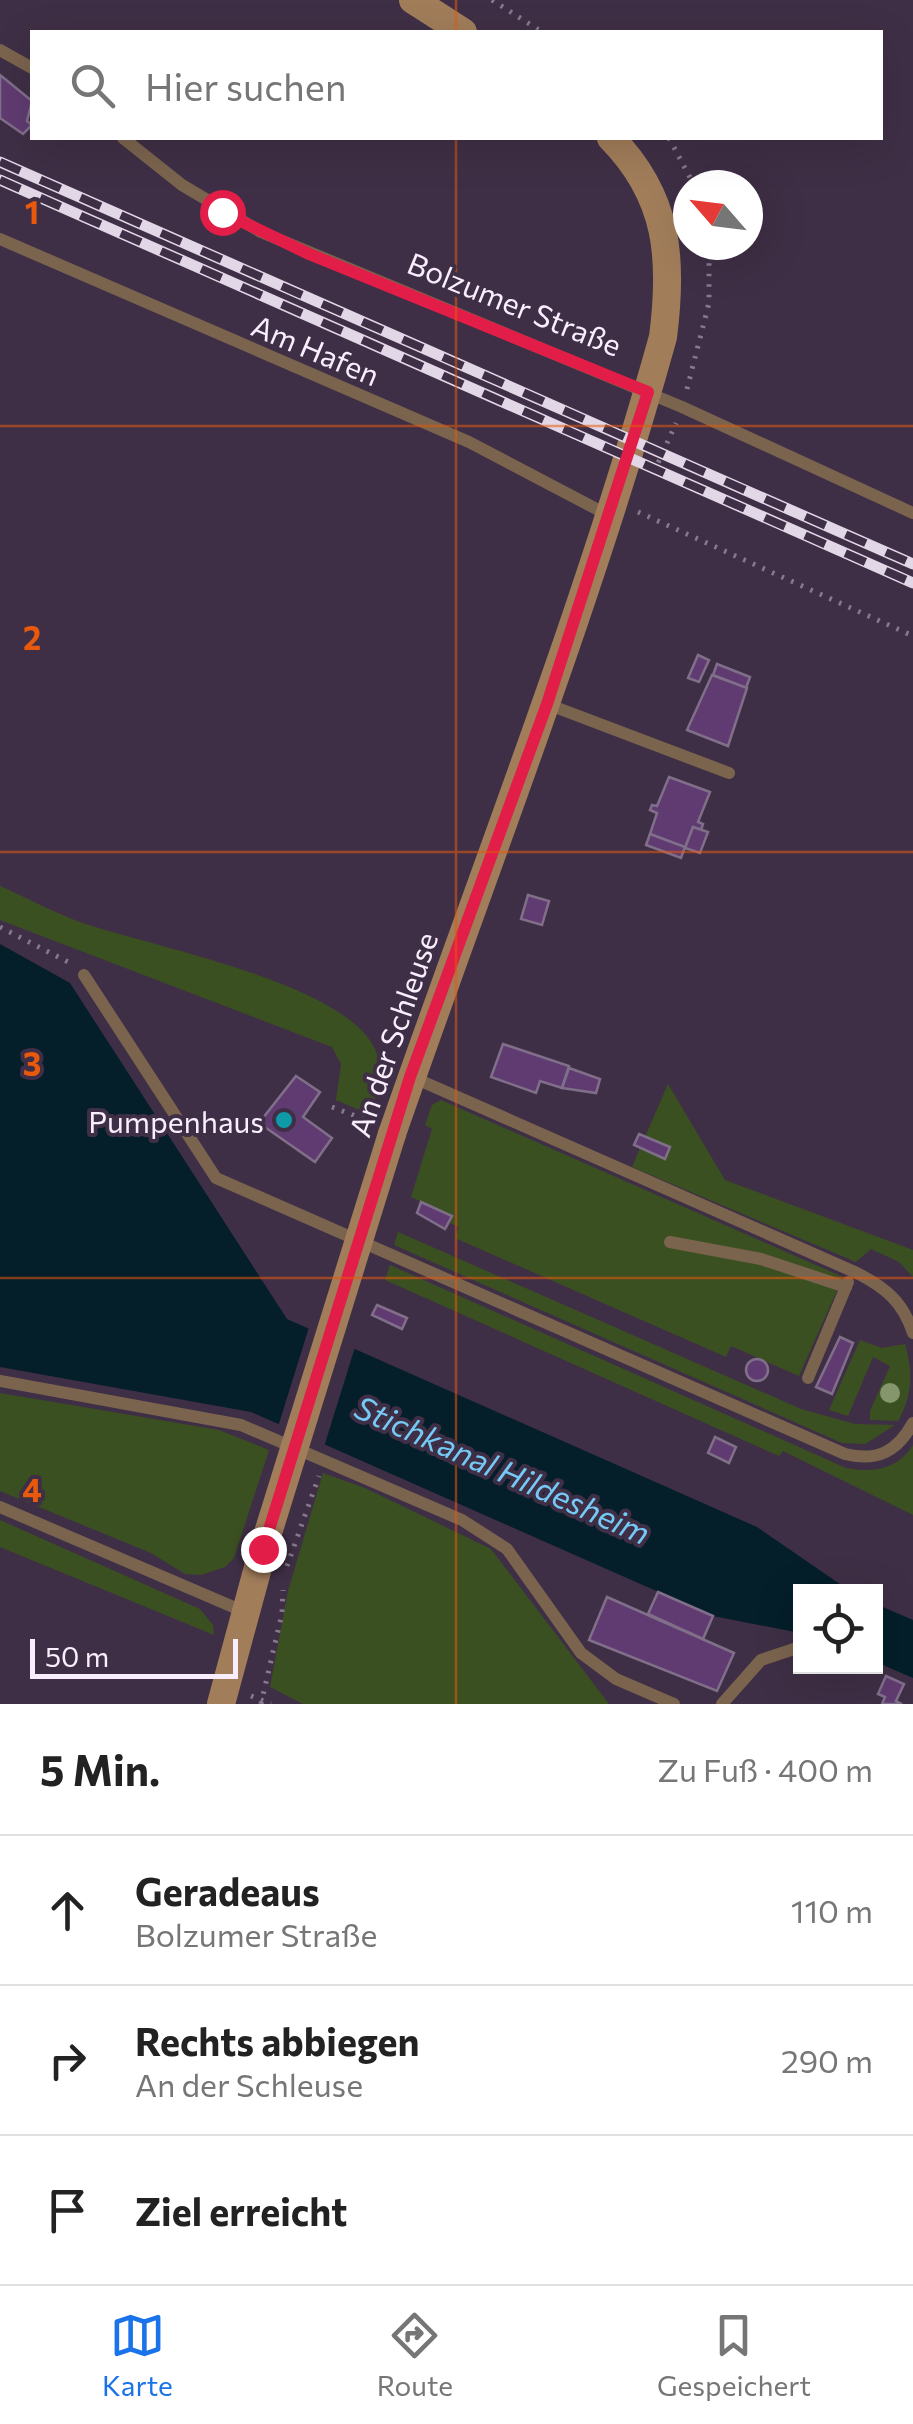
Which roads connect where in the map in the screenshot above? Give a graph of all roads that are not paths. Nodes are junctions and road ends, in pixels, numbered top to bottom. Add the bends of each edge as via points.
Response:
1 (413, 0) edge
2 (459, 30) edge
3 (0, 50) edge
4 (30, 67) edge
5 (127, 140) edge
6 (613, 140) edge
7 (0, 239) edge
8 (648, 392) junction
9 (610, 508) junction
10 (913, 513) edge
11 (547, 704) junction
12 (730, 773) dead end
13 (84, 975) road end
14 (410, 1077) junction
15 (670, 1242) dead end
16 (853, 1271) junction
17 (846, 1287) junction
18 (913, 1333) edge
19 (808, 1378) dead end
20 (0, 1382) edge
21 (913, 1423) edge
22 (0, 1506) edge
23 (245, 1612) junction
24 (793, 1649) edge
25 (221, 1704) edge
26 (674, 1704) edge
27 (722, 1704) edge

1 - 2 main road
3 - 4 lane
5 - 8 lane, Bolzumer Straße via 261,232
6 - 8 main road, Bolzumer Straße via 635,167 666,236 670,279
7 - 9 lane, Am Hafen
8 - 9 main road, An der Schleuse
8 - 10 lane
9 - 11 main road, An der Schleuse
11 - 12 lane
11 - 14 main road, An der Schleuse
13 - 21 lane via 216,1178 844,1454 885,1454
14 - 16 lane
14 - 23 main road, An der Schleuse, bridge via 382,1128 276,1557
15 - 17 lane via 761,1259
16 - 17 lane
16 - 18 lane via 892,1294
17 - 19 lane
20 - 26 lane via 242,1424 488,1534 507,1549 581,1652 616,1679
22 - 23 lane
23 - 25 main road, An der Schleuse
24 - 27 lane via 761,1660

